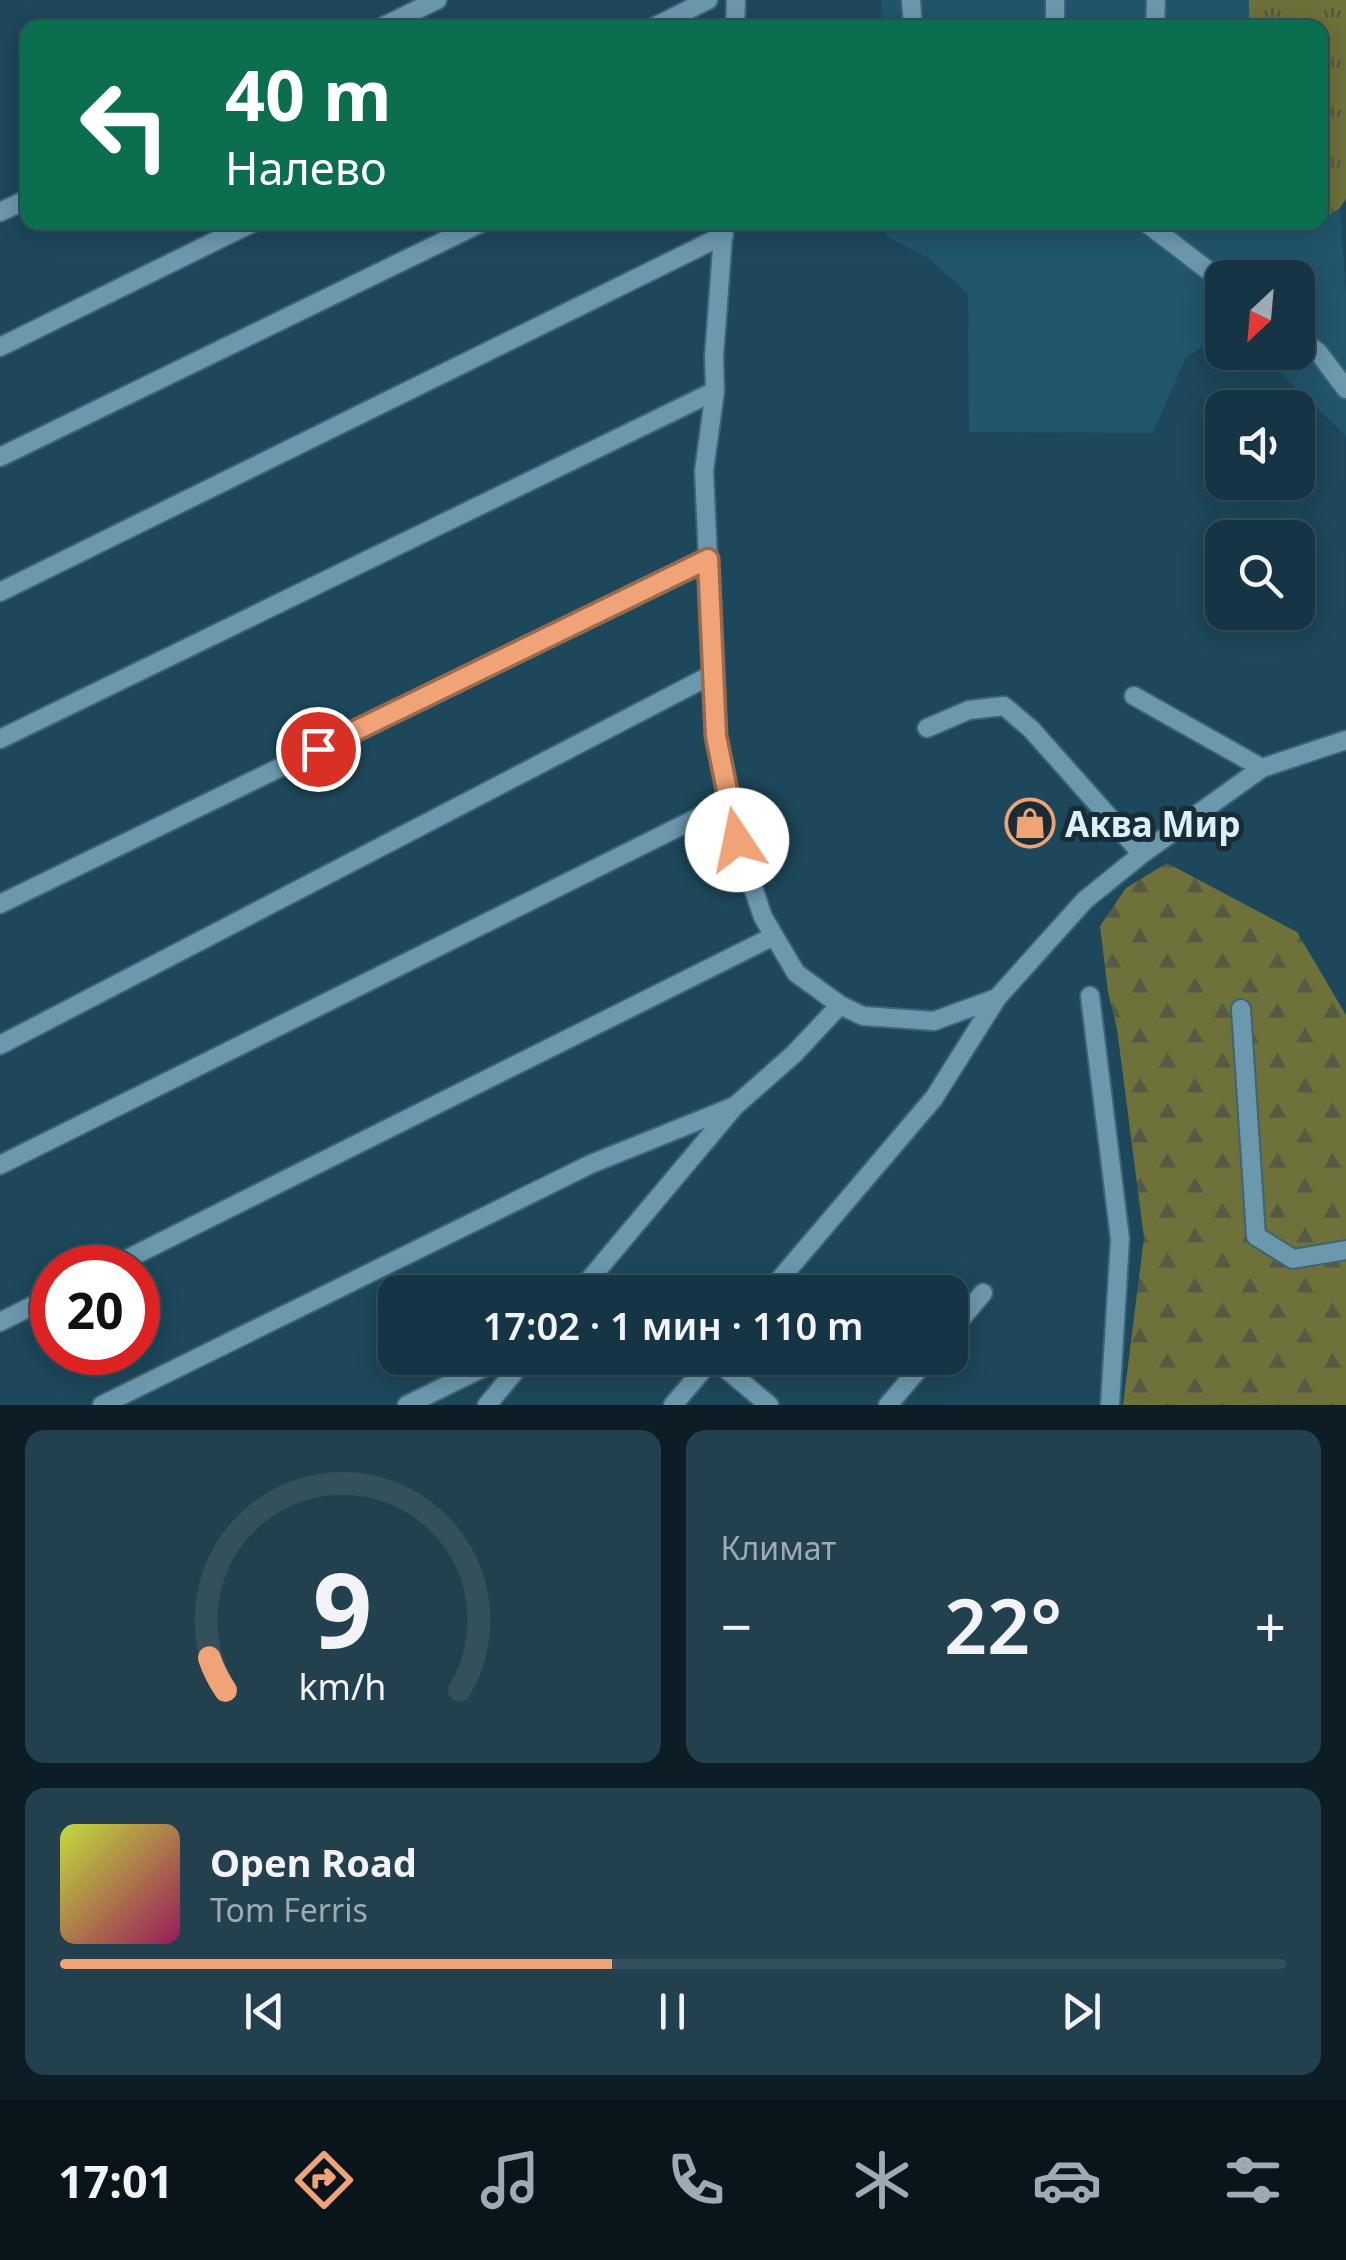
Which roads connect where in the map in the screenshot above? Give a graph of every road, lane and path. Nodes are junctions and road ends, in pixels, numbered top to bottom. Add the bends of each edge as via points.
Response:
1 (437, 0) edge
2 (708, 0) edge
3 (396, 20) edge
4 (668, 20) edge
5 (238, 230) edge
6 (467, 230) edge
7 (722, 230) edge
8 (724, 230) edge
9 (1156, 230) edge
10 (1205, 268) edge
11 (0, 347) edge
12 (1315, 350) edge
13 (1346, 389) edge
14 (715, 391) junction
15 (0, 456) edge
16 (708, 559) junction
17 (0, 592) edge
18 (713, 674) junction
19 (1134, 696) dead end
20 (927, 728) dead end
21 (0, 739) edge
22 (1346, 740) edge
23 (1262, 768) junction
24 (729, 802) junction
25 (1142, 854) junction
26 (0, 904) edge
27 (774, 936) junction
28 (1090, 996) dead end
29 (997, 998) junction
30 (840, 1005) junction
31 (1242, 1009) dead end
32 (0, 1045) edge
33 (735, 1106) junction
34 (0, 1165) edge
35 (155, 1245) edge
36 (1346, 1250) edge
37 (594, 1275) edge
38 (783, 1275) edge
39 (983, 1294) dead end
40 (30, 1307) edge
41 (968, 1311) edge
42 (0, 1322) edge
43 (468, 1375) edge
44 (512, 1375) edge
45 (699, 1375) edge
46 (733, 1375) edge
47 (914, 1375) edge
48 (102, 1405) edge
49 (406, 1405) edge
50 (487, 1405) edge
51 (673, 1405) edge
52 (769, 1405) edge
53 (888, 1405) edge
54 (1110, 1405) edge

1 - 3 lane
2 - 4 lane
5 - 11 lane
6 - 15 lane
7 - 17 lane
8 - 14 lane
9 - 10 lane
12 - 13 lane
14 - 16 lane via 704,471
14 - 21 lane
16 - 18 lane
16 - 26 lane
18 - 24 lane
18 - 32 lane
19 - 23 lane
20 - 25 lane via 969,710 1004,706
22 - 23 lane
23 - 25 lane
24 - 27 lane
24 - 34 lane
25 - 29 lane via 1085,900
27 - 30 lane via 796,973
27 - 35 lane
28 - 54 lane via 1120,1240
29 - 30 lane via 934,1021 863,1016
29 - 38 lane via 934,1098
30 - 33 lane
31 - 36 lane via 1256,1236 1293,1259
33 - 37 lane
33 - 48 lane via 592,1164
39 - 41 lane
40 - 42 lane
43 - 49 lane
44 - 50 lane
45 - 51 lane
46 - 52 lane
47 - 53 lane

